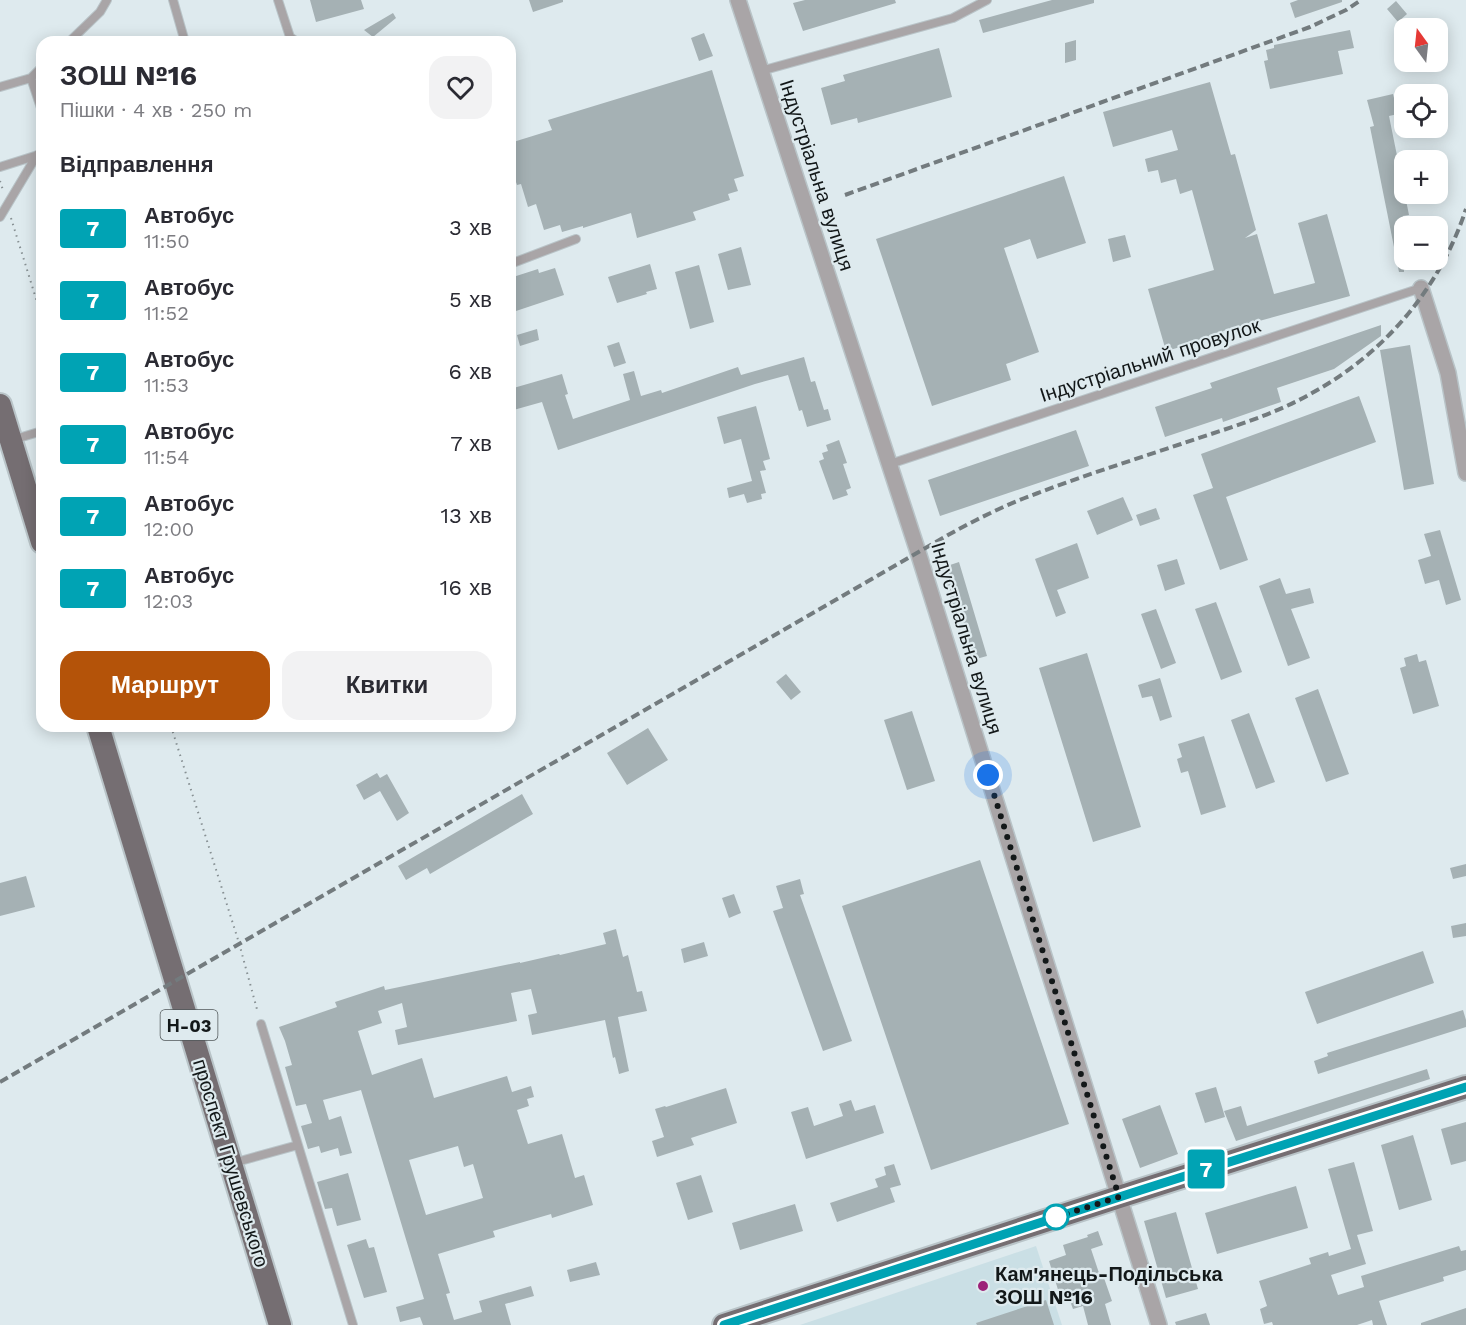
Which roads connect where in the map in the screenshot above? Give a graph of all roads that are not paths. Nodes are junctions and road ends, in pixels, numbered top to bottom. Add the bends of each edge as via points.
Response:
1 (107, 0) edge
2 (173, 0) edge
3 (278, 0) edge
4 (738, 0) edge
5 (987, 0) edge
6 (75, 36) edge
7 (183, 36) edge
8 (290, 36) edge
9 (761, 71) junction
10 (36, 72) edge
11 (30, 78) junction
12 (0, 87) edge
13 (36, 94) edge
14 (36, 156) edge
15 (36, 161) edge
16 (0, 167) edge
17 (0, 217) edge
18 (576, 239) dead end
19 (516, 262) edge
20 (1420, 288) joint
21 (0, 405) edge
22 (36, 433) edge
23 (11, 441) junction
24 (890, 464) junction
25 (1466, 473) edge
26 (36, 522) edge
27 (100, 732) edge
28 (261, 1024) road end
29 (1466, 1087) edge
30 (298, 1145) junction
31 (231, 1164) junction
32 (1119, 1197) junction
33 (280, 1325) edge
34 (353, 1325) edge
35 (724, 1325) edge
36 (1160, 1325) edge

1 - 6 lane
2 - 7 lane
3 - 8 lane
4 - 9 street, Індустріальна вулиця
5 - 9 lane via 953,18
9 - 24 street, Індустріальна вулиця
10 - 11 lane
11 - 12 lane
11 - 13 lane
14 - 16 lane
15 - 17 lane
18 - 19 lane
20 - 24 lane, Індустріальний провулок
20 - 25 street via 1448,374
21 - 23 main road
22 - 23 lane
23 - 26 main road
24 - 32 street, Індустріальна вулиця
27 - 31 main road, проспект Грушевського / Н-03
28 - 30 lane
29 - 32 main road
30 - 31 lane
30 - 34 lane
31 - 33 main road, проспект Грушевського / Н-03
32 - 35 main road
32 - 36 street, Індустріальна вулиця

